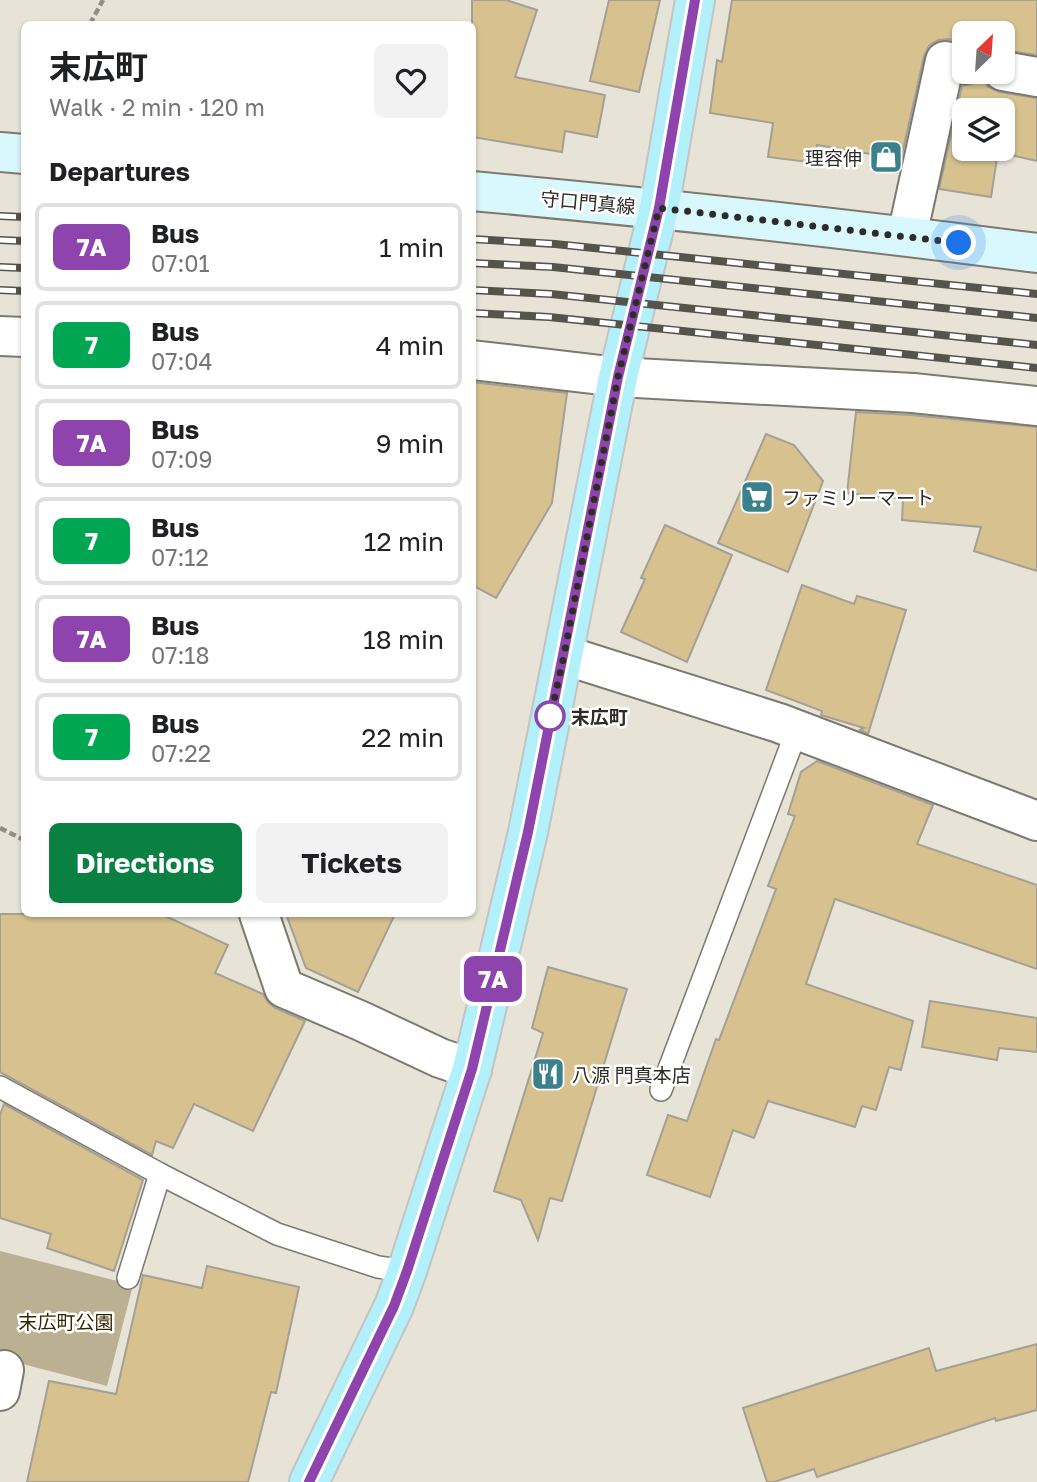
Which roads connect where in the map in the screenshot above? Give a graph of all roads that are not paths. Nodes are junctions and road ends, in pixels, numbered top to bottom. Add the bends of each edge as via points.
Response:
1 (695, 0) edge
2 (952, 62) edge
3 (1015, 73) edge
4 (1037, 78) edge
5 (0, 152) edge
6 (21, 154) edge
7 (476, 191) edge
8 (659, 208) junction
9 (907, 236) junction
10 (1037, 253) edge
11 (0, 336) edge
12 (21, 337) edge
13 (476, 360) edge
14 (618, 377) junction
15 (1037, 406) edge
16 (564, 655) junction
17 (797, 730) junction
18 (1037, 821) edge
19 (260, 917) edge
20 (472, 1069) junction
21 (0, 1087) edge
22 (661, 1090) dead end
23 (160, 1174) junction
24 (407, 1271) junction
25 (128, 1278) dead end
26 (309, 1482) edge

1 - 8 main road
2 - 9 street via 945,61
3 - 4 street
5 - 6 main road
7 - 8 main road, 守口門真線
8 - 9 main road, 守口門真線
8 - 14 main road
9 - 10 main road, 守口門真線
11 - 12 street
13 - 14 street
14 - 15 street via 913,393
14 - 16 main road
16 - 17 street
16 - 20 main road
17 - 18 street
17 - 22 lane
19 - 20 street via 284,988
20 - 24 main road
21 - 23 lane
23 - 24 lane via 277,1234 378,1267
23 - 25 lane
24 - 26 main road

